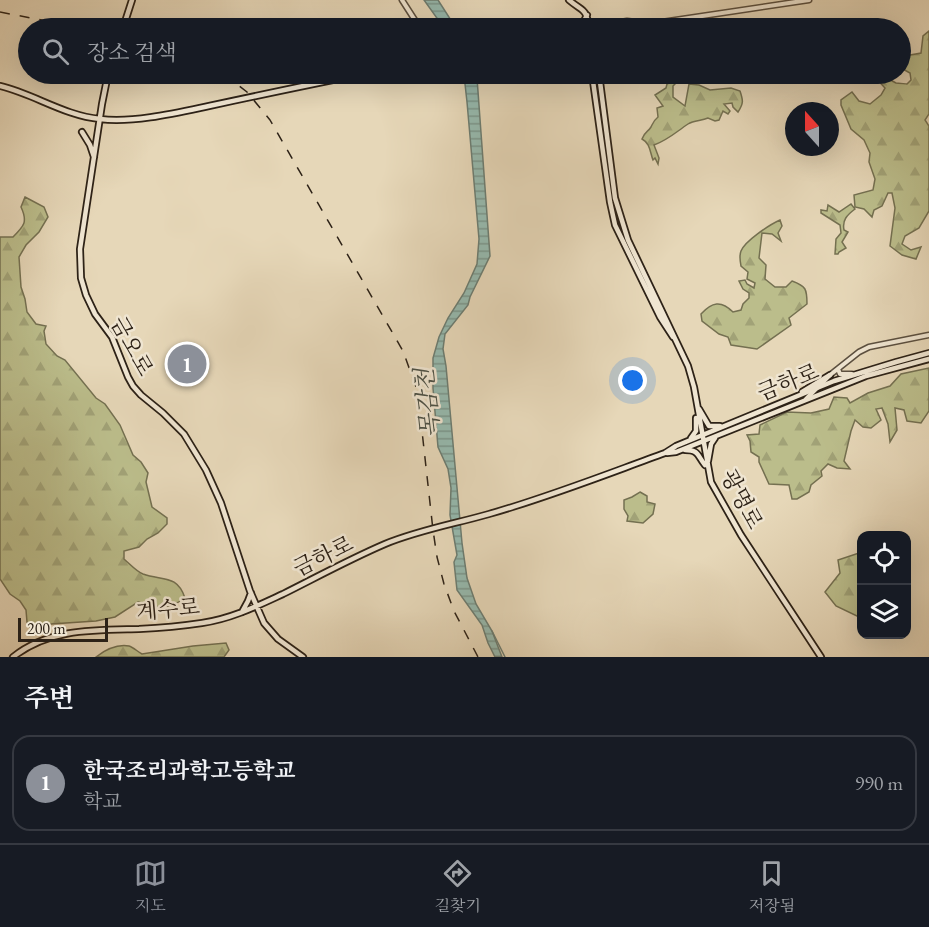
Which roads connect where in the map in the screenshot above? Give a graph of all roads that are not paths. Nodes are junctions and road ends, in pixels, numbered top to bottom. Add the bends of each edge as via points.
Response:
1 (132, 0) edge
2 (402, 0) edge
3 (569, 0) edge
4 (809, 0) edge
5 (587, 15) joint
6 (126, 18) edge
7 (414, 18) edge
8 (586, 18) edge
9 (689, 18) edge
10 (106, 84) edge
11 (315, 84) edge
12 (593, 84) edge
13 (600, 84) edge
14 (0, 86) edge
15 (100, 120) junction
16 (82, 132) dead end
17 (94, 158) junction
18 (929, 335) edge
19 (674, 339) junction
20 (929, 353) edge
21 (929, 359) edge
22 (838, 369) junction
23 (856, 374) junction
24 (830, 375) junction
25 (818, 388) junction
26 (788, 400) junction
27 (804, 401) junction
28 (696, 404) junction
29 (725, 426) junction
30 (721, 434) junction
31 (702, 439) junction
32 (687, 441) junction
33 (682, 450) junction
34 (665, 453) junction
35 (707, 467) junction
36 (251, 593) junction
37 (256, 607) junction
38 (242, 612) junction
39 (13, 657) edge
40 (303, 657) edge
41 (820, 657) edge

1 - 6 main road
2 - 7 street
3 - 5 main road
4 - 9 street
5 - 8 main road
10 - 15 main road, 금오로
11 - 15 main road via 161,116
12 - 19 main road, 광명로 via 615,225
13 - 19 main road, 광명로 via 620,217
14 - 15 main road
15 - 17 main road, 금오로
16 - 17 main road
17 - 36 main road, 금오로 via 80,249 86,295 112,337 130,381 184,434 202,463 221,503
18 - 22 street via 869,347
19 - 28 main road, 광명로 via 688,366
20 - 23 main road, 금하로
21 - 27 main road, 금하로 via 866,376
22 - 23 street via 842,375
22 - 24 street
23 - 25 main road, 금하로
24 - 25 street
24 - 26 main road
25 - 26 main road, 금하로
25 - 27 street
26 - 29 main road, 금하로
27 - 30 main road, 금하로
28 - 29 main road via 709,426
28 - 31 main road, 광명로
28 - 32 main road via 696,431
29 - 31 main road, 금하로
30 - 31 main road, 금하로
30 - 35 main road via 711,444
31 - 32 main road, 금하로
31 - 33 main road, 금하로
31 - 35 main road, 광명로
32 - 34 main road, 금하로
33 - 34 main road, 금하로
33 - 35 main road via 695,451
34 - 37 main road, 금하로 via 536,500 414,533
35 - 41 main road, 광명로 via 714,490
36 - 37 main road, 금오로
36 - 38 main road
37 - 38 main road, 계수로
37 - 40 main road, 금오로 via 272,634
38 - 39 main road, 계수로 via 196,624 78,631 55,636

